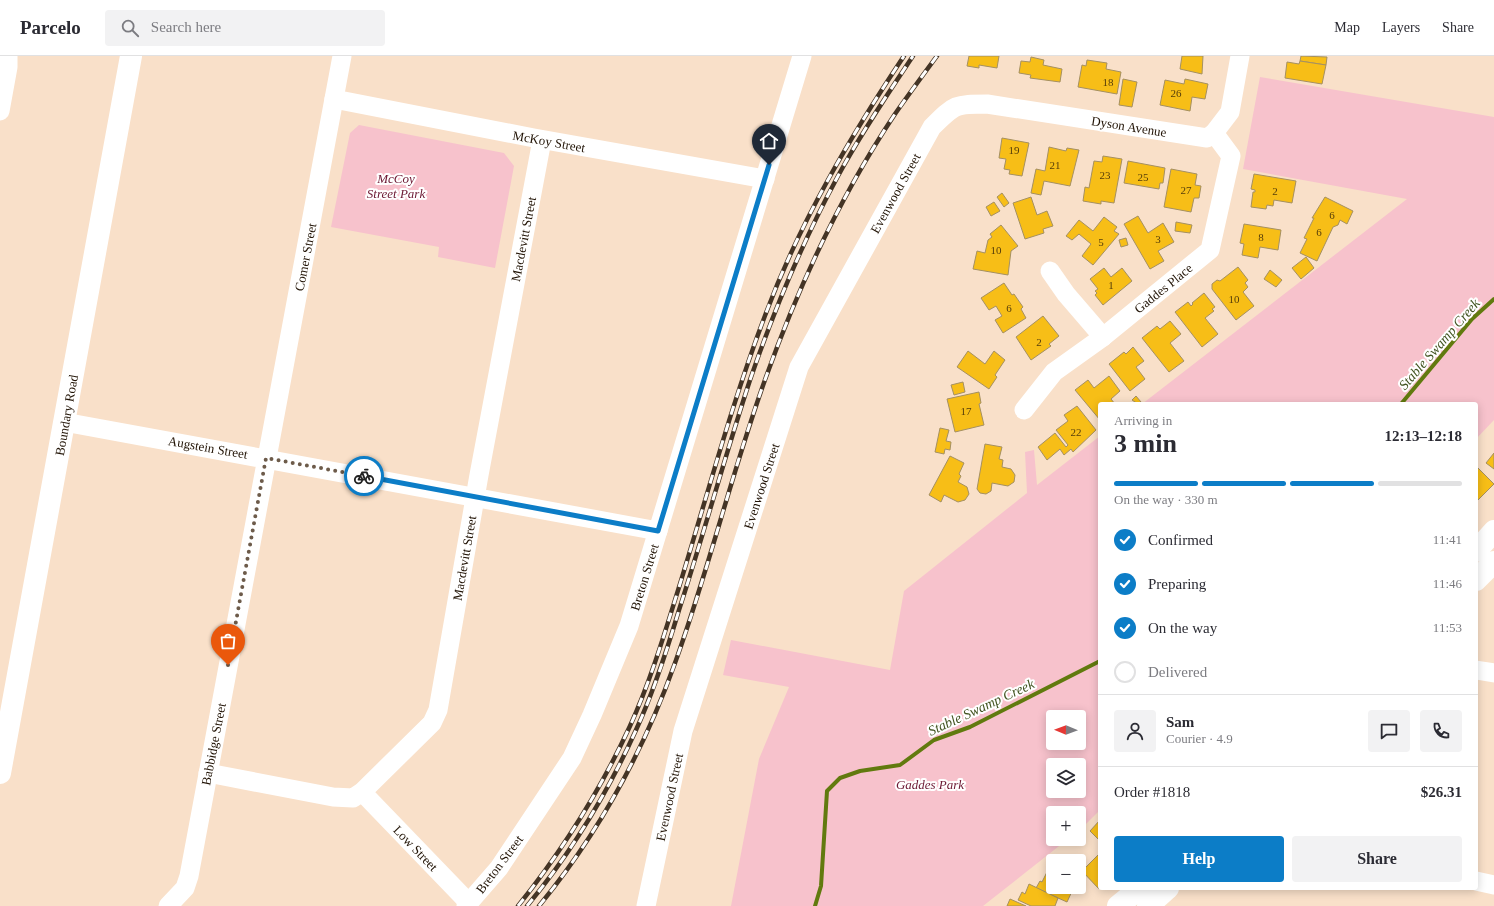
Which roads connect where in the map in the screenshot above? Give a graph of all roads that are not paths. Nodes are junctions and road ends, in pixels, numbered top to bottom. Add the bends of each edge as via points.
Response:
1 (8, 56) edge
2 (131, 56) edge
3 (342, 56) edge
4 (802, 56) edge
5 (1240, 56) edge
6 (334, 98) junction
7 (960, 104) joint
8 (0, 111) edge
9 (1214, 133) junction
10 (542, 140) junction
11 (765, 179) junction
12 (1050, 270) dead end
13 (1103, 337) junction
14 (1024, 410) dead end
15 (64, 422) junction
16 (266, 458) junction
17 (475, 496) junction
18 (1494, 530) edge
19 (658, 531) junction
20 (1478, 549) edge
21 (1494, 562) edge
22 (1478, 578) edge
23 (1478, 670) edge
24 (1494, 673) edge
25 (0, 773) edge
26 (208, 773) junction
27 (362, 792) junction
28 (1478, 881) edge
29 (1494, 885) edge
30 (1138, 890) edge
31 (1166, 890) edge
32 (468, 904) edge
33 (168, 906) edge
34 (646, 906) edge
35 (1118, 906) edge
36 (1148, 906) edge

1 - 8 street
2 - 15 main road, Boundary Road
3 - 6 street, Comer Street
4 - 11 street, Breton Street
5 - 9 street via 1230,112
6 - 10 street, McKoy Street
6 - 16 street, Comer Street
7 - 9 street, Dyson Avenue via 1001,106 1207,138
7 - 34 street, Evenwood Street via 932,127 798,367 683,731
9 - 13 street, Gaddes Place via 1231,156 1210,250
10 - 11 street, McKoy Street
10 - 17 street, Macdevitt Street
11 - 19 street, Breton Street
12 - 13 street via 1066,294
13 - 14 street, Gaddes Place via 1054,372
15 - 16 street, Augstein Street
15 - 25 main road, Boundary Road
16 - 17 street, Augstein Street
16 - 26 street, Babbidge Street
17 - 19 street, Augstein Street
17 - 27 street, Macdevitt Street via 438,710 432,723
18 - 20 main road
19 - 32 street, Breton Street via 629,626 572,758 499,868
21 - 22 main road
23 - 24 street
26 - 27 street, Macdevitt Street via 333,797 353,798
26 - 33 street, Babbidge Street via 189,876 184,888
27 - 32 street, Low Street
28 - 29 street
30 - 35 main road
31 - 36 main road

